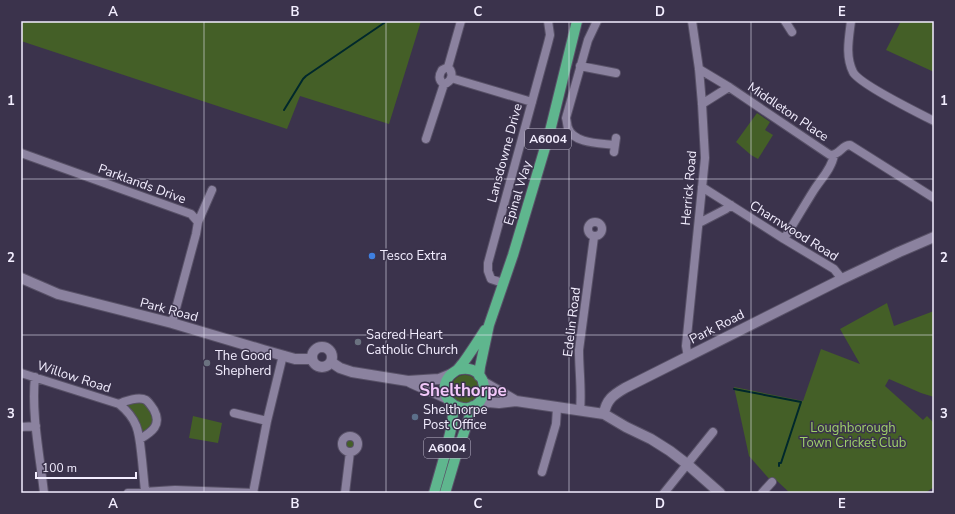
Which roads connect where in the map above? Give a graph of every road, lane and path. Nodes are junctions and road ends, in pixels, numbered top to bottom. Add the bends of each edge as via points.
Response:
1 (461, 21) edge
2 (548, 21) edge
3 (577, 21) edge
4 (597, 21) edge
5 (692, 21) edge
6 (786, 21) edge
7 (851, 21) edge
8 (792, 32) dead end
9 (580, 66) junction
10 (448, 67) junction
11 (699, 68) junction
12 (616, 73) dead end
13 (451, 78) junction
14 (444, 84) junction
15 (729, 87) junction
16 (532, 102) junction
17 (702, 104) junction
18 (934, 121) edge
19 (426, 139) dead end
20 (615, 145) dead end
21 (21, 153) edge
22 (834, 155) junction
23 (702, 187) junction
24 (212, 190) dead end
25 (934, 198) edge
26 (731, 205) junction
27 (198, 222) junction
28 (699, 223) junction
29 (594, 237) dead end
30 (934, 237) edge
31 (784, 239) junction
32 (21, 278) edge
33 (842, 279) junction
34 (503, 283) junction
35 (172, 323) junction
36 (489, 324) junction
37 (283, 355) junction
38 (688, 357) junction
39 (312, 359) junction
40 (331, 362) junction
41 (454, 372) junction
42 (21, 373) edge
43 (35, 377) junction
44 (481, 379) junction
45 (408, 381) junction
46 (449, 401) junction
47 (516, 402) junction
48 (119, 404) junction
49 (475, 405) junction
50 (557, 408) junction
51 (580, 411) junction
52 (234, 413) dead end
53 (604, 414) junction
54 (267, 421) junction
55 (36, 426) junction
56 (21, 427) edge
57 (712, 432) dead end
58 (140, 439) junction
59 (350, 452) dead end
60 (687, 464) junction
61 (542, 472) dead end
62 (772, 482) dead end
63 (145, 491) junction
64 (174, 491) edge
65 (44, 493) edge
66 (128, 493) edge
67 (254, 493) edge
68 (345, 493) edge
69 (434, 493) edge
70 (445, 493) edge
71 (664, 493) edge
72 (720, 493) edge
73 (762, 493) edge

1 - 10 street
2 - 16 street, Lansdowne Drive via 550,36
3 - 34 main road, Epinal Way / A6004 via 550,131
4 - 9 street
5 - 11 street, Herrick Road
6 - 8 street
7 - 18 street via 848,59 854,74 870,86
9 - 12 street
9 - 20 street via 566,118 567,127 576,138
10 - 13 street via 452,72
10 - 14 street via 442,70 440,75
11 - 15 street, Middleton Place
11 - 17 street, Herrick Road
13 - 14 street
13 - 16 street
14 - 19 street
15 - 17 street, Middleton Place
15 - 22 street, Middleton Place via 830,155
16 - 34 street, Lansdowne Drive via 488,264 491,279
17 - 23 street, Herrick Road via 705,158
21 - 27 street, Parklands Drive via 191,214
22 - 25 street, Middleton Place via 844,146 853,146
22 - 31 street, Middleton Place via 830,167
23 - 26 street, Charnwood Road
23 - 28 street, Herrick Road
24 - 27 street
26 - 28 street, Charnwood Road
26 - 31 street, Charnwood Road
27 - 35 street
28 - 38 street, Herrick Road via 686,346
29 - 51 street, Edelin Road via 580,350
30 - 33 street, Park Road
31 - 33 street, Charnwood Road via 834,269
32 - 35 street, Park Road via 58,294
33 - 38 street, Park Road
34 - 36 main road, Epinal Way / A6004
35 - 37 street, Park Road
36 - 41 main road, Epinal Way / A6004 via 470,354
36 - 44 main road, Epinal Way / A6004 via 480,367
37 - 39 street, Park Road via 295,359
37 - 54 street
38 - 53 street, Park Road via 613,395
39 - 40 street, Park Road via 316,365 322,367
39 - 40 street via 316,349 326,347 332,354
40 - 45 street, Park Road via 352,372
41 - 44 main road via 467,369 476,372
41 - 45 street, Park Road via 438,379
41 - 46 main road, A6004 via 445,383 445,394
42 - 43 street, Willow Road
43 - 48 street, Willow Road
43 - 55 street
44 - 47 street
44 - 49 main road, A6004 via 484,394
45 - 46 street, Park Road
46 - 49 main road via 461,408
46 - 69 main road, A6004 via 453,413 452,425
47 - 49 street via 488,402
47 - 50 street
48 - 58 street, Willow Road via 133,419
48 - 58 street, Willow Road via 124,401 146,400 155,412 157,424
49 - 70 main road, A6004
50 - 51 street
50 - 61 street via 556,424
51 - 53 street
52 - 54 street
53 - 60 street via 651,439
54 - 67 street
55 - 56 street
55 - 65 street
57 - 60 street
58 - 63 street, Willow Road
59 - 68 street
60 - 71 street
60 - 72 street
62 - 73 street
63 - 64 street
63 - 66 street
64 - 67 street

